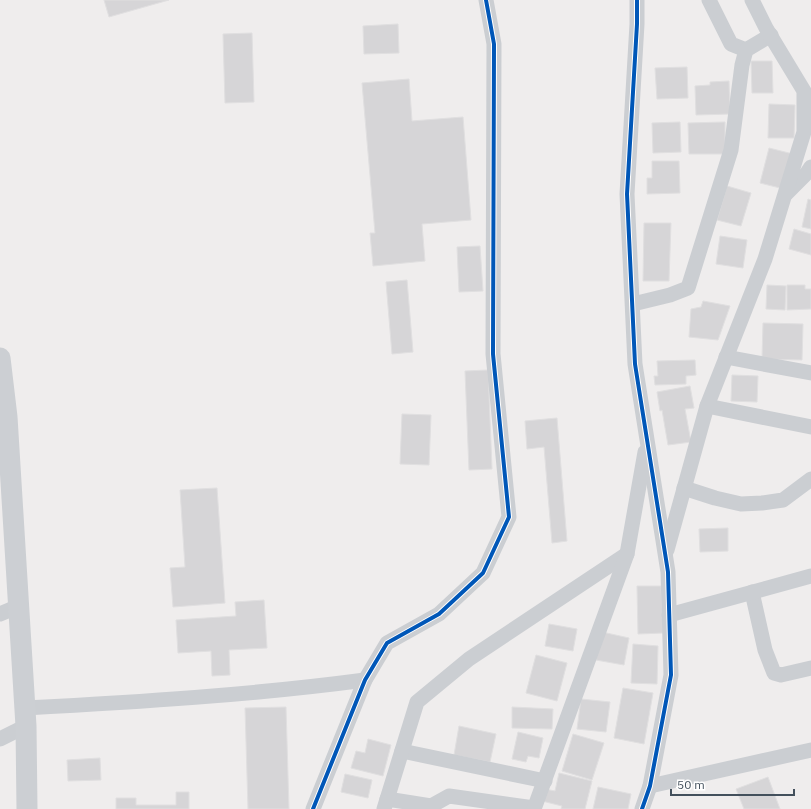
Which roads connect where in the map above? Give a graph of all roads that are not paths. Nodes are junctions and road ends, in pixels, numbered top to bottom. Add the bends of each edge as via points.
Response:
1 (486, 0) edge
2 (637, 0) edge
3 (709, 0) edge
4 (752, 0) edge
5 (771, 35) junction
6 (746, 50) junction
7 (807, 87) edge
8 (811, 167) edge
9 (784, 196) junction
10 (633, 304) junction
11 (726, 357) junction
12 (0, 358) edge
13 (811, 373) edge
14 (708, 406) junction
15 (811, 427) edge
16 (647, 440) junction
17 (811, 479) edge
18 (684, 488) junction
19 (627, 554) junction
20 (665, 555) junction
21 (811, 576) edge
22 (752, 592) junction
23 (9, 610) edge
24 (670, 615) junction
25 (811, 668) edge
26 (365, 680) junction
27 (25, 717) junction
28 (0, 739) edge
29 (811, 750) edge
30 (402, 751) junction
31 (545, 782) junction
32 (650, 786) junction
33 (386, 804) edge
34 (27, 809) edge
35 (313, 809) edge
36 (534, 809) edge
37 (642, 809) edge

1 - 26 street via 494,44 493,354 508,517 483,572 439,614 387,643
2 - 10 street via 627,194
3 - 6 street via 731,44
4 - 5 street
5 - 6 street
5 - 7 street
6 - 10 street via 731,150 688,288
7 - 9 street via 804,132
8 - 9 street
9 - 11 street via 765,259
10 - 16 street via 635,364
11 - 13 street
11 - 14 street
12 - 23 street via 7,417
14 - 15 street
14 - 18 street
16 - 19 street
16 - 20 street
17 - 18 street via 783,500 762,503 741,504
18 - 20 street
19 - 30 street via 469,659 417,702
19 - 31 street
20 - 24 street
21 - 22 street
22 - 24 street
22 - 25 street via 765,650 774,673 782,675
23 - 27 street
24 - 32 street via 671,675
26 - 27 street via 143,702
26 - 35 street
27 - 28 street
27 - 34 street
29 - 32 street
30 - 31 street
30 - 33 street
31 - 36 street
32 - 37 street
33 - 36 street via 432,806 449,796

